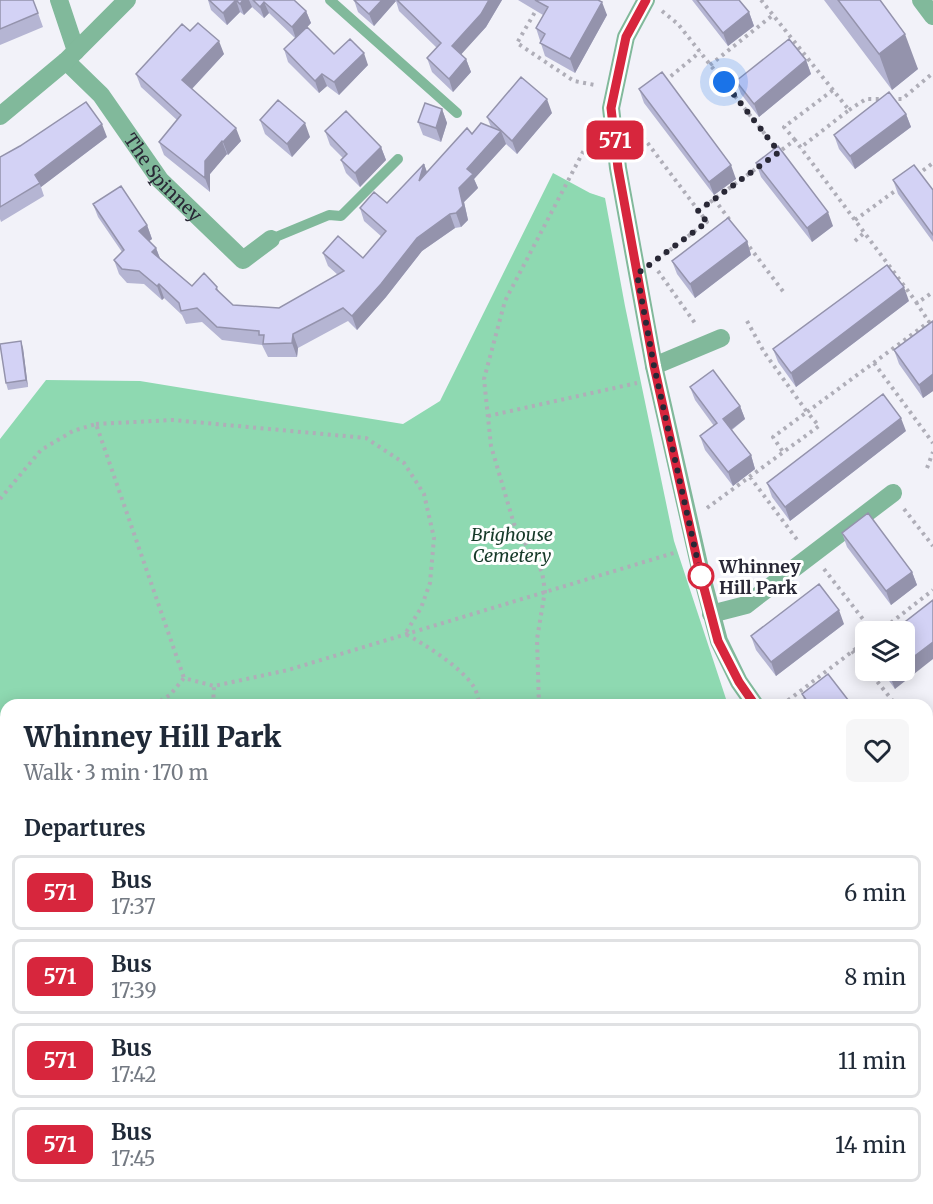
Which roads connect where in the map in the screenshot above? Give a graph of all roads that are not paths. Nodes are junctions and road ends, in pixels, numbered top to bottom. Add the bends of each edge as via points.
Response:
1 (59, 0) edge
2 (127, 0) edge
3 (330, 0) edge
4 (921, 0) edge
5 (651, 3) edge
6 (933, 16) edge
7 (71, 56) junction
8 (457, 113) dead end
9 (0, 116) edge
10 (398, 159) dead end
11 (271, 239) joint
12 (715, 340) road end
13 (656, 372) junction
14 (893, 494) road end
15 (711, 614) junction
16 (751, 699) edge

1 - 7 street
2 - 7 street
3 - 8 lane
4 - 6 street
5 - 13 street via 626,37 613,98 618,168
7 - 9 street
7 - 11 street, The Spinney via 160,180 243,260
10 - 11 lane via 341,216 329,215
12 - 13 street
13 - 15 street
14 - 15 street via 746,605
15 - 16 street via 718,641

